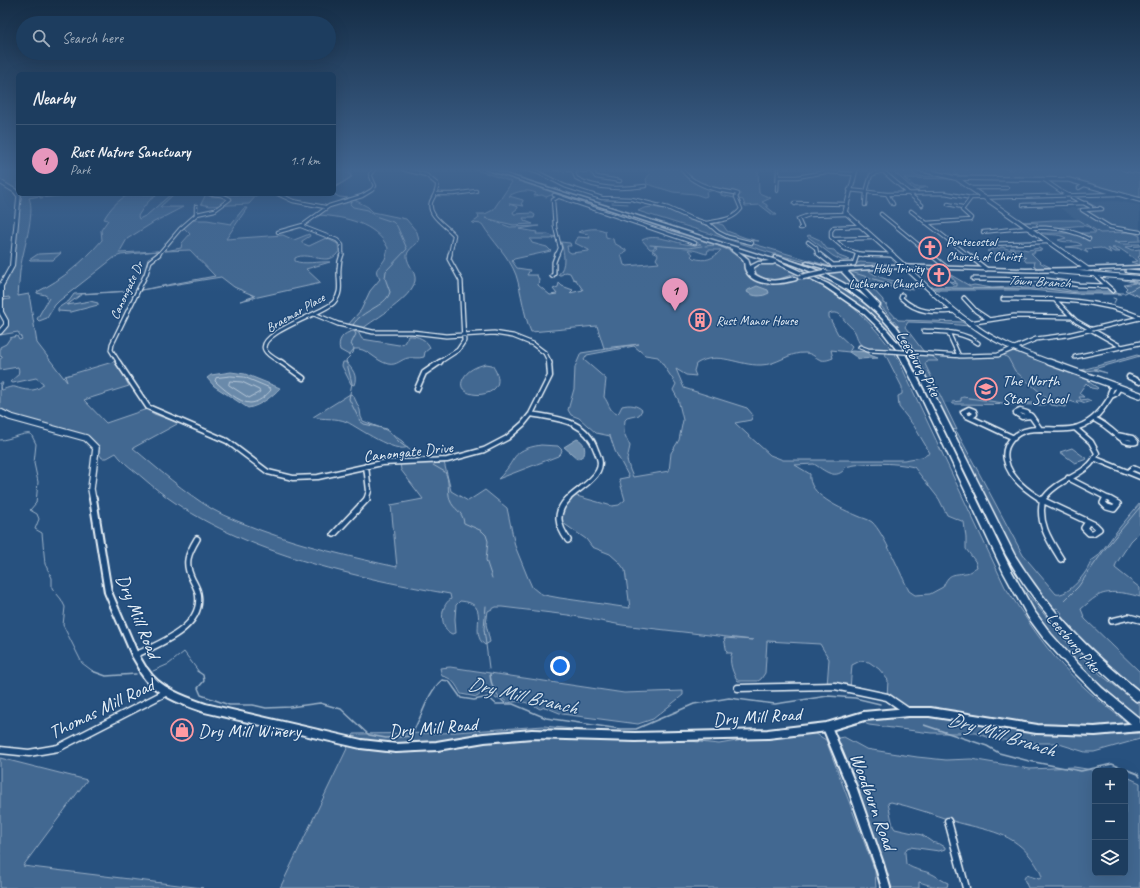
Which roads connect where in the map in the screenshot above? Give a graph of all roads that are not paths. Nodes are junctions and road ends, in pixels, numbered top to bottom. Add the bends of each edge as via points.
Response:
1 (18, 210) edge
2 (197, 210) edge
3 (213, 210) edge
4 (322, 210) edge
5 (431, 210) edge
6 (554, 210) edge
7 (605, 210) edge
8 (618, 210) edge
9 (629, 210) edge
10 (671, 210) edge
11 (740, 210) edge
12 (844, 210) edge
13 (963, 210) edge
14 (1002, 210) edge
15 (1083, 210) edge
16 (911, 211) dead end
17 (197, 214) junction
18 (847, 214) junction
19 (880, 214) dead end
20 (625, 216) junction
21 (706, 223) junction
22 (926, 223) junction
23 (301, 226) junction
24 (860, 226) junction
25 (800, 228) dead end
26 (1030, 229) junction
27 (278, 232) dead end
28 (983, 232) dead end
29 (1140, 232) edge
30 (691, 234) junction
31 (873, 238) junction
32 (833, 239) junction
33 (1089, 239) dead end
34 (695, 242) dead end
35 (808, 242) dead end
36 (1049, 242) junction
37 (752, 243) dead end
38 (988, 244) dead end
39 (764, 253) junction
40 (857, 255) junction
41 (892, 255) junction
42 (789, 267) junction
43 (905, 267) junction
44 (1140, 267) edge
45 (829, 268) junction
46 (947, 268) junction
47 (850, 269) junction
48 (986, 269) junction
49 (812, 270) junction
50 (1085, 270) junction
51 (1127, 271) dead end
52 (1140, 272) edge
53 (1093, 273) junction
54 (552, 276) dead end
55 (1140, 278) edge
56 (794, 279) junction
57 (973, 279) dead end
58 (1107, 286) junction
59 (1113, 291) dead end
60 (902, 295) dead end
61 (964, 298) dead end
62 (1003, 299) dead end
63 (1056, 301) junction
64 (954, 311) junction
65 (314, 314) junction
66 (1071, 316) junction
67 (887, 317) junction
68 (1140, 318) edge
69 (989, 319) junction
70 (969, 323) junction
71 (119, 330) joint
72 (1091, 330) junction
73 (924, 331) dead end
74 (0, 332) edge
75 (948, 332) junction
76 (464, 334) junction
77 (978, 343) dead end
78 (1140, 343) edge
79 (860, 347) dead end
80 (1015, 348) junction
81 (1122, 348) junction
82 (959, 356) junction
83 (1075, 358) dead end
84 (1129, 377) dead end
85 (303, 378) dead end
86 (1140, 382) edge
87 (1113, 386) junction
88 (417, 388) dead end
89 (1119, 388) junction
90 (1140, 395) edge
91 (1111, 396) junction
92 (0, 412) edge
93 (531, 414) junction
94 (1031, 416) dead end
95 (970, 417) dead end
96 (1094, 419) junction
97 (1075, 428) junction
98 (1040, 429) junction
99 (1117, 435) dead end
100 (1014, 438) junction
101 (1096, 459) junction
102 (366, 466) junction
103 (1140, 471) edge
104 (1128, 472) junction
105 (1140, 477) edge
106 (1068, 478) junction
107 (1106, 498) dead end
108 (1043, 500) junction
109 (1088, 522) dead end
110 (334, 534) dead end
111 (197, 539) dead end
112 (568, 540) dead end
113 (1061, 559) dead end
114 (1112, 620) dead end
115 (1140, 620) edge
116 (135, 656) junction
117 (738, 688) dead end
118 (168, 692) junction
119 (1140, 698) edge
120 (908, 712) junction
121 (826, 726) junction
122 (1140, 726) edge
123 (0, 750) edge
124 (948, 821) dead end
125 (886, 888) edge
126 (966, 888) edge

1 - 74 street via 12,266 2,283 0,307 6,325
2 - 17 street
3 - 17 street
4 - 23 street
5 - 76 street via 454,235 449,259 461,281
6 - 54 street via 560,248
7 - 20 street
8 - 20 highway
9 - 39 highway, Leesburg Pike
10 - 21 street
11 - 21 street via 726,220
12 - 18 street
13 - 22 street via 970,220
14 - 26 street
15 - 29 street via 1110,227
16 - 22 street
17 - 71 street, Canongate Dr via 150,261
18 - 24 street
18 - 25 street via 803,216 798,221
19 - 46 street
20 - 30 highway, Leesburg Pike via 640,218
20 - 34 street
20 - 49 highway via 634,214
21 - 37 street via 725,236
22 - 48 street
23 - 27 street
23 - 65 street, Braemar Place via 337,240 344,247 339,264 338,296 330,305
24 - 31 street
24 - 32 street via 833,228 830,235
26 - 28 street
26 - 33 street via 1062,229 1077,232
26 - 36 street
30 - 42 highway, Leesburg Pike
30 - 56 highway via 728,247 741,255 747,262 748,271 756,278 776,283
31 - 32 street
31 - 41 street
32 - 40 street
35 - 45 street via 816,248
36 - 38 street
36 - 50 street
39 - 45 highway
39 - 49 highway, Leesburg Pike
40 - 41 street
40 - 45 street via 854,264
41 - 43 street
42 - 56 highway via 763,262 753,264 750,270 764,280 777,282
42 - 122 highway, Leesburg Pike via 851,300 890,336 906,362 1008,573 1031,614 1075,667
43 - 46 main road
43 - 47 main road
43 - 64 street
44 - 50 main road
45 - 47 highway
45 - 56 main road, bridge
46 - 48 main road
47 - 67 highway via 845,272
48 - 50 main road
49 - 67 highway, Leesburg Pike via 848,288
50 - 53 street
51 - 52 street
53 - 55 street
53 - 58 street
57 - 58 street via 1046,280
58 - 59 street
60 - 64 street via 901,298 907,304 920,311
61 - 69 street via 976,311
62 - 63 street
63 - 66 street
63 - 68 street via 1105,304
64 - 70 street
65 - 76 street, Canongate Drive via 338,324 367,331 442,336
65 - 85 street, Braemar Place via 275,333 264,346 267,353
66 - 69 street via 1014,316
66 - 72 street
67 - 119 highway, Leesburg Pike via 906,344 1004,543 1027,583 1072,639
68 - 72 street
69 - 70 street
70 - 80 street
71 - 102 street, Canongate Drive via 111,346 112,354 151,409 223,439 264,470 279,476 313,478
72 - 80 street via 1067,336 1036,339
72 - 81 street
73 - 75 street
75 - 77 street via 966,336
75 - 82 street
76 - 88 street via 460,348 424,373
76 - 93 street, Canongate Drive via 494,333 512,336 533,344 545,353 551,372
78 - 81 street
79 - 82 street, bridge via 868,350
80 - 82 street via 998,355
80 - 87 street
81 - 83 street
84 - 86 street
87 - 89 street
87 - 91 street
89 - 90 street
89 - 91 street
91 - 96 street via 1101,413
92 - 116 street, Dry Mill Road via 86,438 96,448 91,489 105,581
93 - 102 street, Canongate Drive via 507,438 475,453 434,462 390,462
93 - 112 street via 582,428 591,436 600,459 596,475 567,500 559,512 559,525
94 - 98 street
95 - 100 street
96 - 97 street
96 - 99 street
97 - 98 street
97 - 101 street via 1094,446
98 - 100 street via 1024,432
100 - 108 street via 1005,449 1006,462 1022,486
101 - 104 street
101 - 106 street via 1086,469
102 - 110 street via 369,491 367,499
103 - 104 street via 1133,468
104 - 105 street
106 - 107 street
106 - 108 street via 1053,487
108 - 109 street
108 - 113 street via 1041,517
111 - 116 street via 187,560 199,598 194,614 175,635
114 - 115 street via 1129,617
116 - 118 street, Dry Mill Road via 148,677
117 - 120 street, Dry Mill Road via 835,686 887,697
118 - 121 street, Dry Mill Road via 188,703 205,708 378,747 396,748 437,746 484,738 532,734 635,737 768,734
118 - 123 street, Thomas Mill Road via 58,748 39,754 19,754
120 - 121 street, Dry Mill Road via 864,716
120 - 122 street, Dry Mill Road via 930,712 1037,729 1095,731
121 - 125 street, Woodburn Road via 858,805
124 - 126 street

